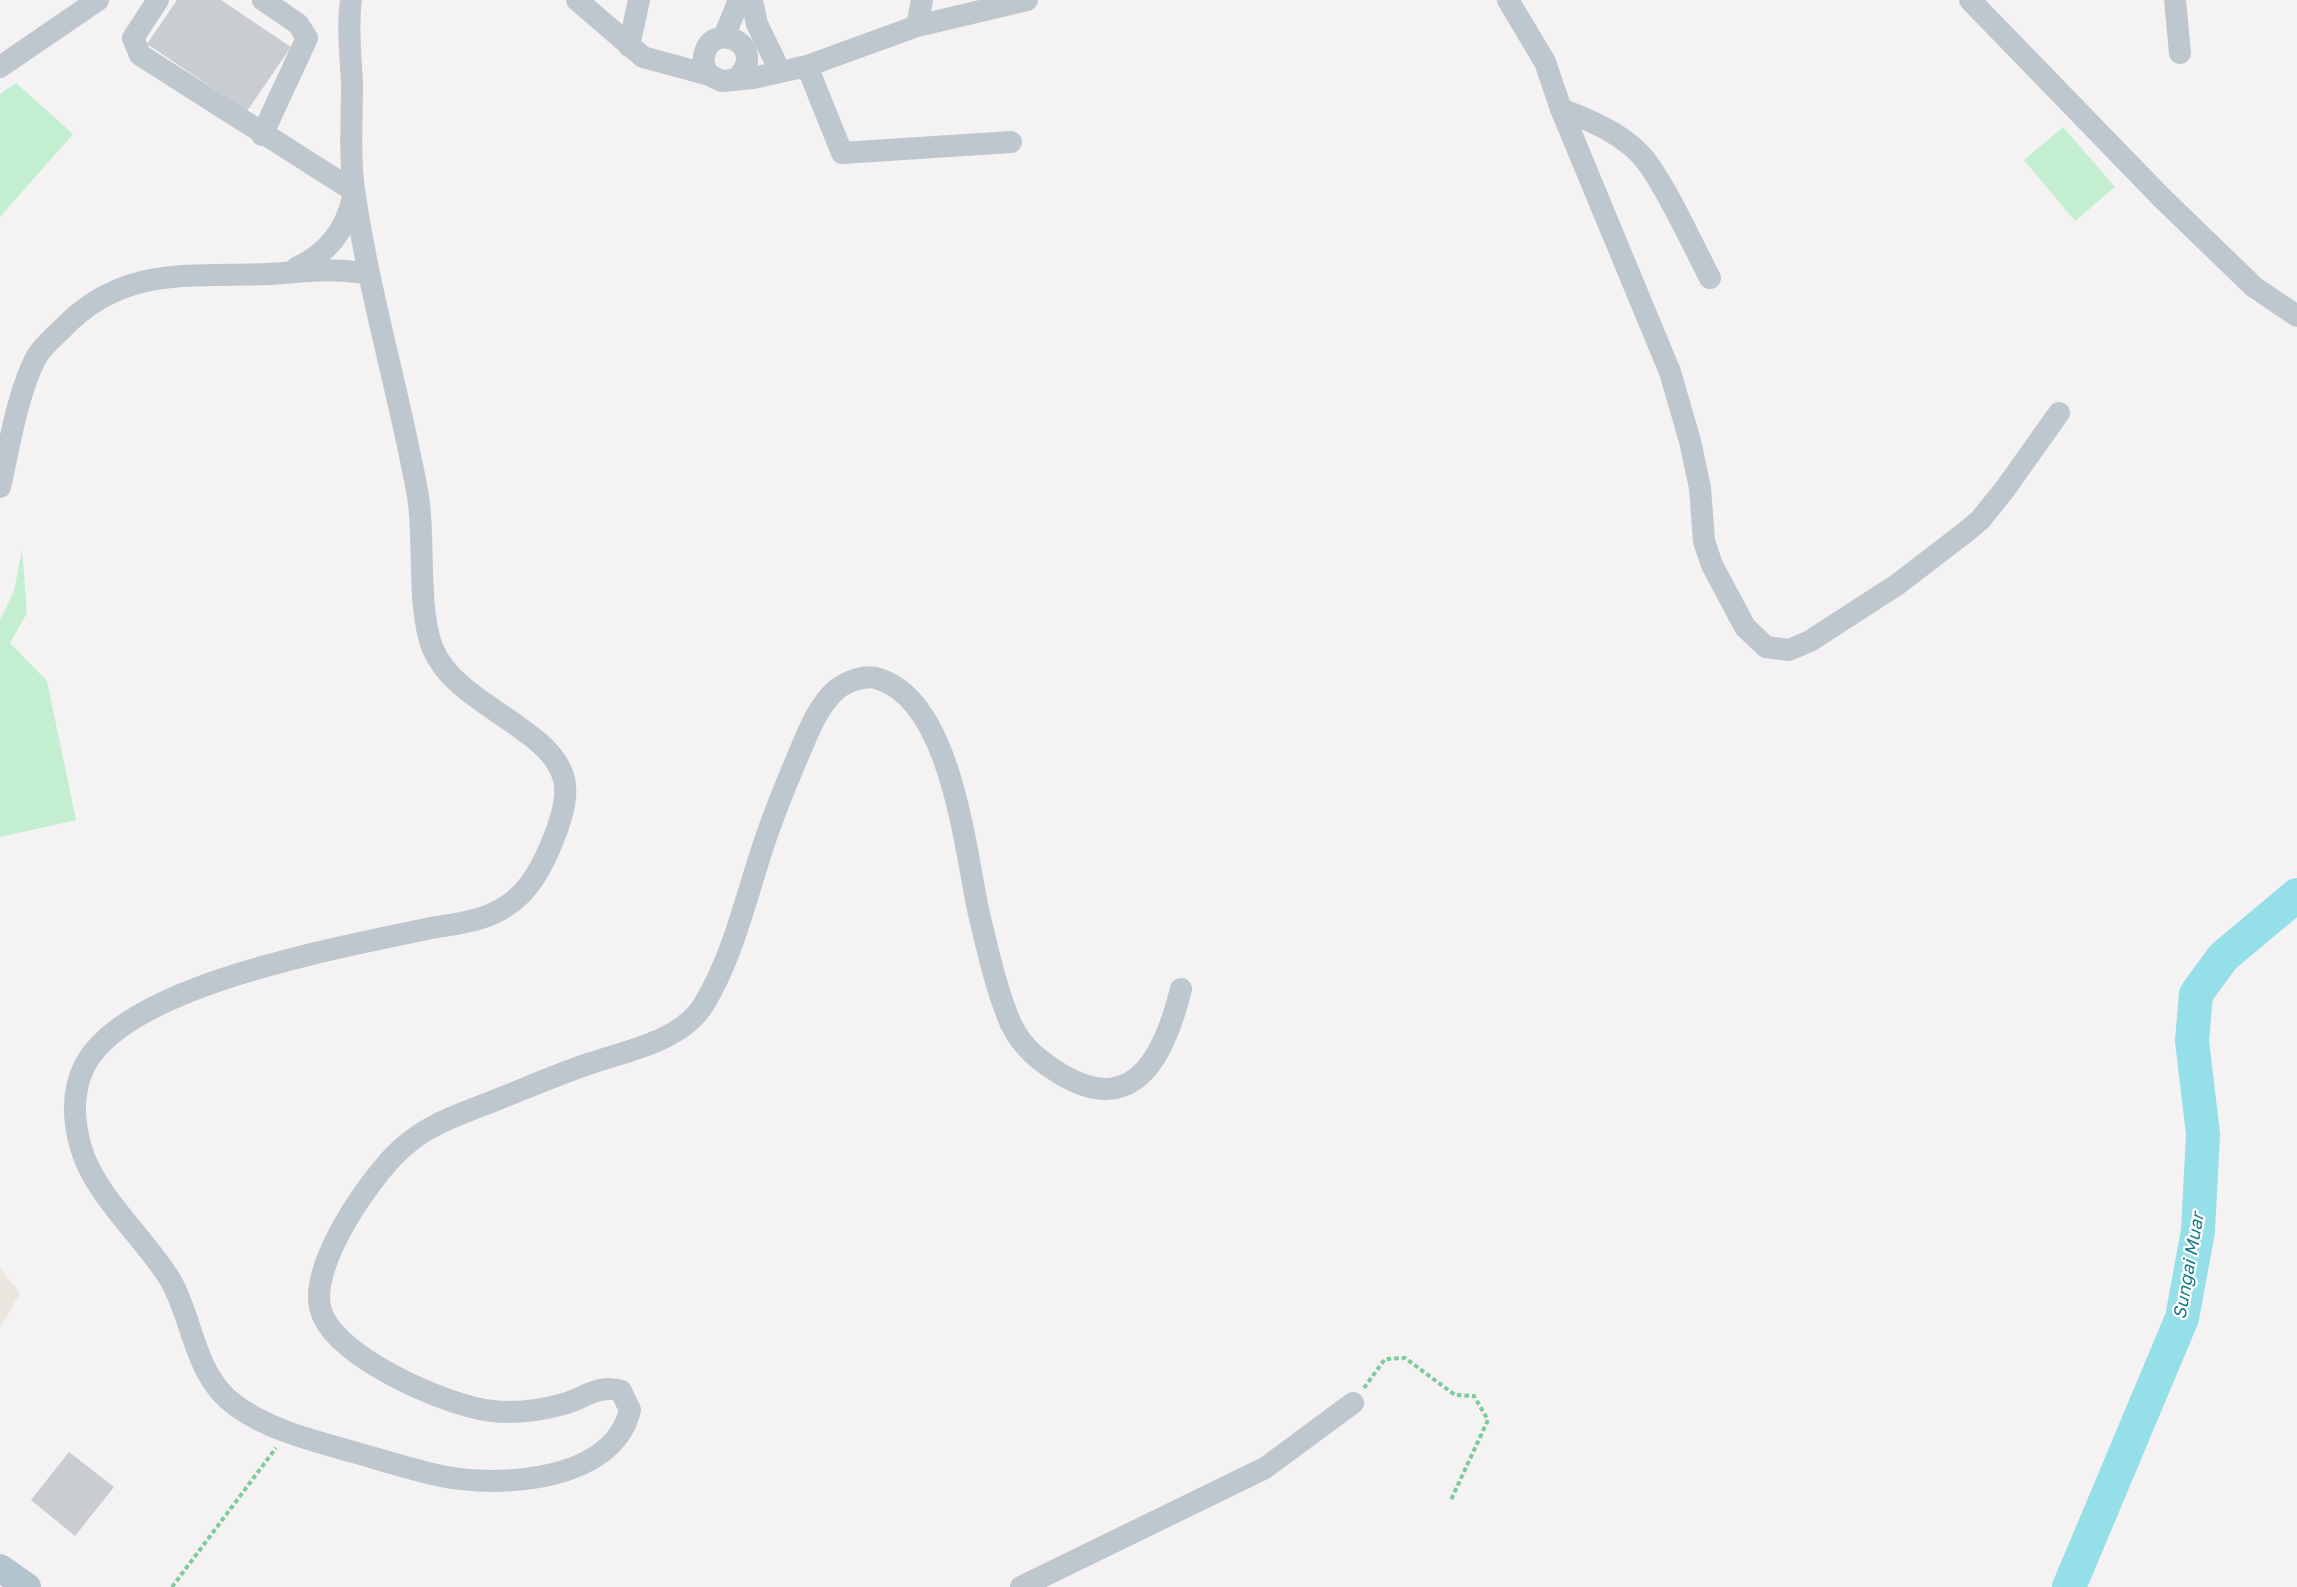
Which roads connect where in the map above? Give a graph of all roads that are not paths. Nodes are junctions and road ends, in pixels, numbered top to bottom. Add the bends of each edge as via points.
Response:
1 (98, 0) edge
2 (158, 0) edge
3 (263, 0) edge
4 (351, 0) edge
5 (577, 0) edge
6 (639, 0) edge
7 (740, 0) edge
8 (750, 0) edge
9 (922, 0) edge
10 (1027, 0) edge
11 (1508, 0) edge
12 (1970, 0) edge
13 (2175, 0) edge
14 (917, 26) junction
15 (738, 46) junction
16 (636, 52) junction
17 (2180, 53) dead end
18 (775, 61) junction
19 (706, 65) junction
20 (807, 66) junction
21 (0, 67) edge
22 (735, 80) junction
23 (1561, 109) junction
24 (262, 135) junction
25 (1011, 142) dead end
26 (354, 191) junction
27 (336, 238) junction
28 (289, 271) junction
29 (1710, 278) dead end
30 (368, 282) junction
31 (2297, 316) edge
32 (2059, 412) dead end
33 (0, 487) edge
34 (1181, 989) dead end
35 (1353, 1403) road end
36 (0, 1568) edge
37 (27, 1587) edge
38 (1021, 1587) edge

1 - 21 street
2 - 24 street via 133,38 140,55
3 - 24 street via 298,24 307,38
4 - 26 street
5 - 16 street
6 - 16 street
7 - 15 street
8 - 15 street
8 - 18 street
9 - 14 street
10 - 14 street
11 - 23 street via 1545,62
12 - 31 street via 2178,214 2254,287
13 - 17 street
14 - 20 street
15 - 18 street
15 - 19 street via 711,43
15 - 22 street via 747,64
16 - 19 street
18 - 20 street
19 - 22 street via 722,81
20 - 22 street
20 - 25 street via 842,153
23 - 29 street via 1596,123 1649,164
23 - 32 street via 1670,372 1690,441 1700,488 1704,540 1712,565 1745,627 1766,647 1789,650 1810,641 1898,585 1967,531 2005,489
24 - 26 street
26 - 27 street
26 - 30 street
27 - 28 street via 323,252
27 - 30 street
28 - 30 street via 331,269
28 - 33 street via 154,277 93,303 37,355 20,403
30 - 34 street via 418,498 427,627 433,651 449,674 471,694 546,749 564,780 564,801 552,842 526,891 490,915 264,966 153,1006 106,1039 86,1063 75,1091 74,1120 87,1166 171,1281 203,1366 218,1390 235,1405 287,1433 441,1476 489,1482 572,1469 616,1438 630,1410 621,1391 611,1388 525,1412 494,1412 459,1405 404,1382 359,1354 332,1330 319,1305 320,1278 338,1238 389,1161 427,1128 657,1040 693,1019 711,992 734,939 778,804 810,729 838,688 856,679 873,676 887,681 929,726 948,768 961,816 994,976 1012,1027 1025,1047 1043,1063 1088,1088 1110,1090 1128,1085 1144,1074 1162,1049
35 - 38 street via 1265,1467
36 - 37 main road

